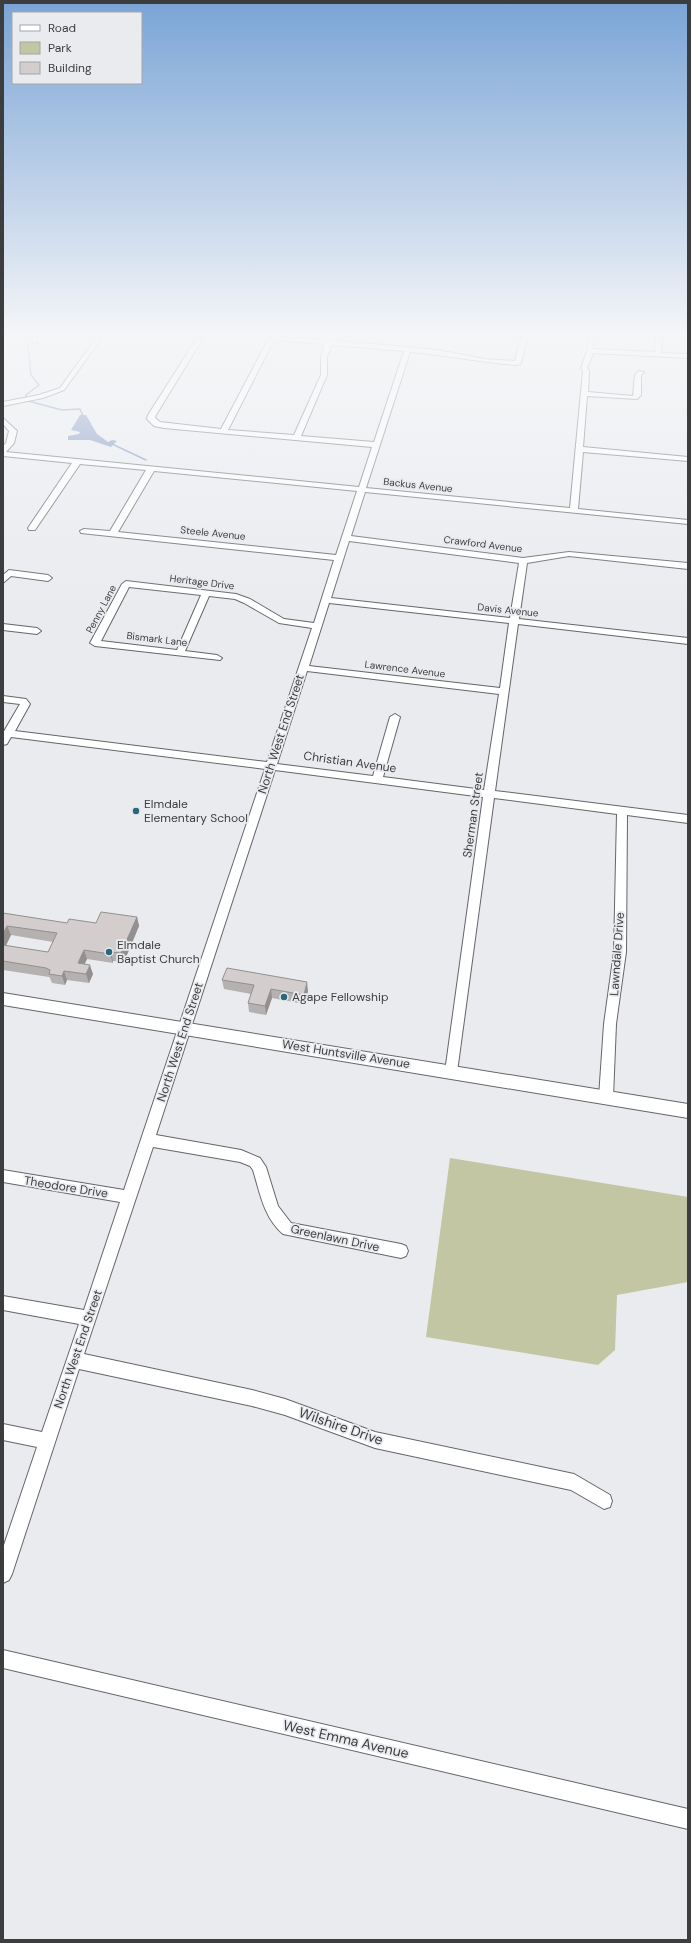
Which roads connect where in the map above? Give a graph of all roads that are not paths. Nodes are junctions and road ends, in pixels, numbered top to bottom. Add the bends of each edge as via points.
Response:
1 (11, 429) edge
2 (196, 429) edge
3 (300, 429) edge
4 (382, 429) edge
5 (581, 429) edge
6 (224, 431) joint
7 (296, 438) junction
8 (377, 445) junction
9 (579, 449) junction
10 (4, 455) edge
11 (688, 459) edge
12 (77, 462) junction
13 (151, 469) junction
14 (362, 490) junction
15 (574, 510) junction
16 (688, 522) edge
17 (32, 528) dead end
18 (84, 530) dead end
19 (113, 534) junction
20 (347, 538) junction
21 (340, 558) junction
22 (524, 561) junction
23 (688, 566) edge
24 (48, 578) dead end
25 (3, 580) edge
26 (126, 584) joint
27 (206, 594) junction
28 (326, 600) junction
29 (514, 622) junction
30 (318, 626) junction
31 (3, 627) edge
32 (37, 631) dead end
33 (688, 641) edge
34 (95, 643) joint
35 (180, 653) junction
36 (217, 658) dead end
37 (303, 668) junction
38 (504, 692) junction
39 (3, 699) edge
40 (395, 717) dead end
41 (6, 737) edge
42 (270, 766) junction
43 (377, 779) junction
44 (489, 794) junction
45 (622, 810) junction
46 (688, 819) edge
47 (3, 999) edge
48 (185, 1028) junction
49 (451, 1072) junction
50 (606, 1097) junction
51 (688, 1111) edge
52 (148, 1140) junction
53 (3, 1176) edge
54 (129, 1197) junction
55 (401, 1251) dead end
56 (3, 1302) edge
57 (88, 1318) junction
58 (74, 1360) junction
59 (3, 1432) edge
60 (47, 1441) junction
61 (604, 1501) dead end
62 (3, 1574) edge
63 (3, 1659) edge
64 (688, 1819) edge

1 - 10 street via 13,431 10,443
2 - 6 street
3 - 7 street
4 - 8 street, North West End Street
5 - 9 street
6 - 7 street
7 - 8 street
8 - 14 street, North West End Street
9 - 11 street
9 - 15 street
10 - 12 street, Backus Avenue
12 - 13 street, Backus Avenue
12 - 17 street
13 - 14 street, Backus Avenue
13 - 19 street
14 - 15 street, Backus Avenue
14 - 20 street, North West End Street
15 - 16 street, Backus Avenue
18 - 19 street, Steele Avenue
19 - 21 street, Steele Avenue
20 - 21 street, North West End Street
20 - 22 street, Crawford Avenue
21 - 28 street, North West End Street
22 - 23 street, Crawford Avenue via 569,554
22 - 29 street, Sherman Street
24 - 25 street via 9,573
26 - 27 street, Heritage Drive
26 - 34 street, Penny Lane
27 - 30 street, Heritage Drive via 241,599 282,620
27 - 35 street
28 - 29 street, Davis Avenue
28 - 30 street, North West End Street
29 - 33 street, Davis Avenue
29 - 38 street, Sherman Street
30 - 37 street, North West End Street
31 - 32 street
34 - 35 street, Bismark Lane
35 - 36 street, Bismark Lane
37 - 38 street, Lawrence Avenue
37 - 42 street, North West End Street
38 - 44 street, Sherman Street
39 - 41 street via 25,702
40 - 43 street
41 - 42 street, Christian Avenue
42 - 43 street, Christian Avenue
42 - 48 street, North West End Street
43 - 44 street, Christian Avenue
44 - 45 street, Christian Avenue
44 - 49 street, Sherman Street
45 - 46 street, Christian Avenue
45 - 50 street, Lawndale Drive via 620,952 610,1024
47 - 48 main road, West Huntsville Avenue
48 - 49 main road, West Huntsville Avenue
48 - 52 street, North West End Street
49 - 50 main road, West Huntsville Avenue
50 - 51 main road, West Huntsville Avenue
52 - 54 street, North West End Street
52 - 55 street, Greenlawn Drive via 240,1156 256,1162 275,1216 280,1224 288,1229
53 - 54 street, Theodore Drive
54 - 57 street, North West End Street
56 - 57 street
57 - 58 street, North West End Street
58 - 60 street, North West End Street
58 - 61 street, Wilshire Drive via 259,1400 375,1440 574,1482
59 - 60 street
60 - 62 street, North West End Street
63 - 64 street, West Emma Avenue

